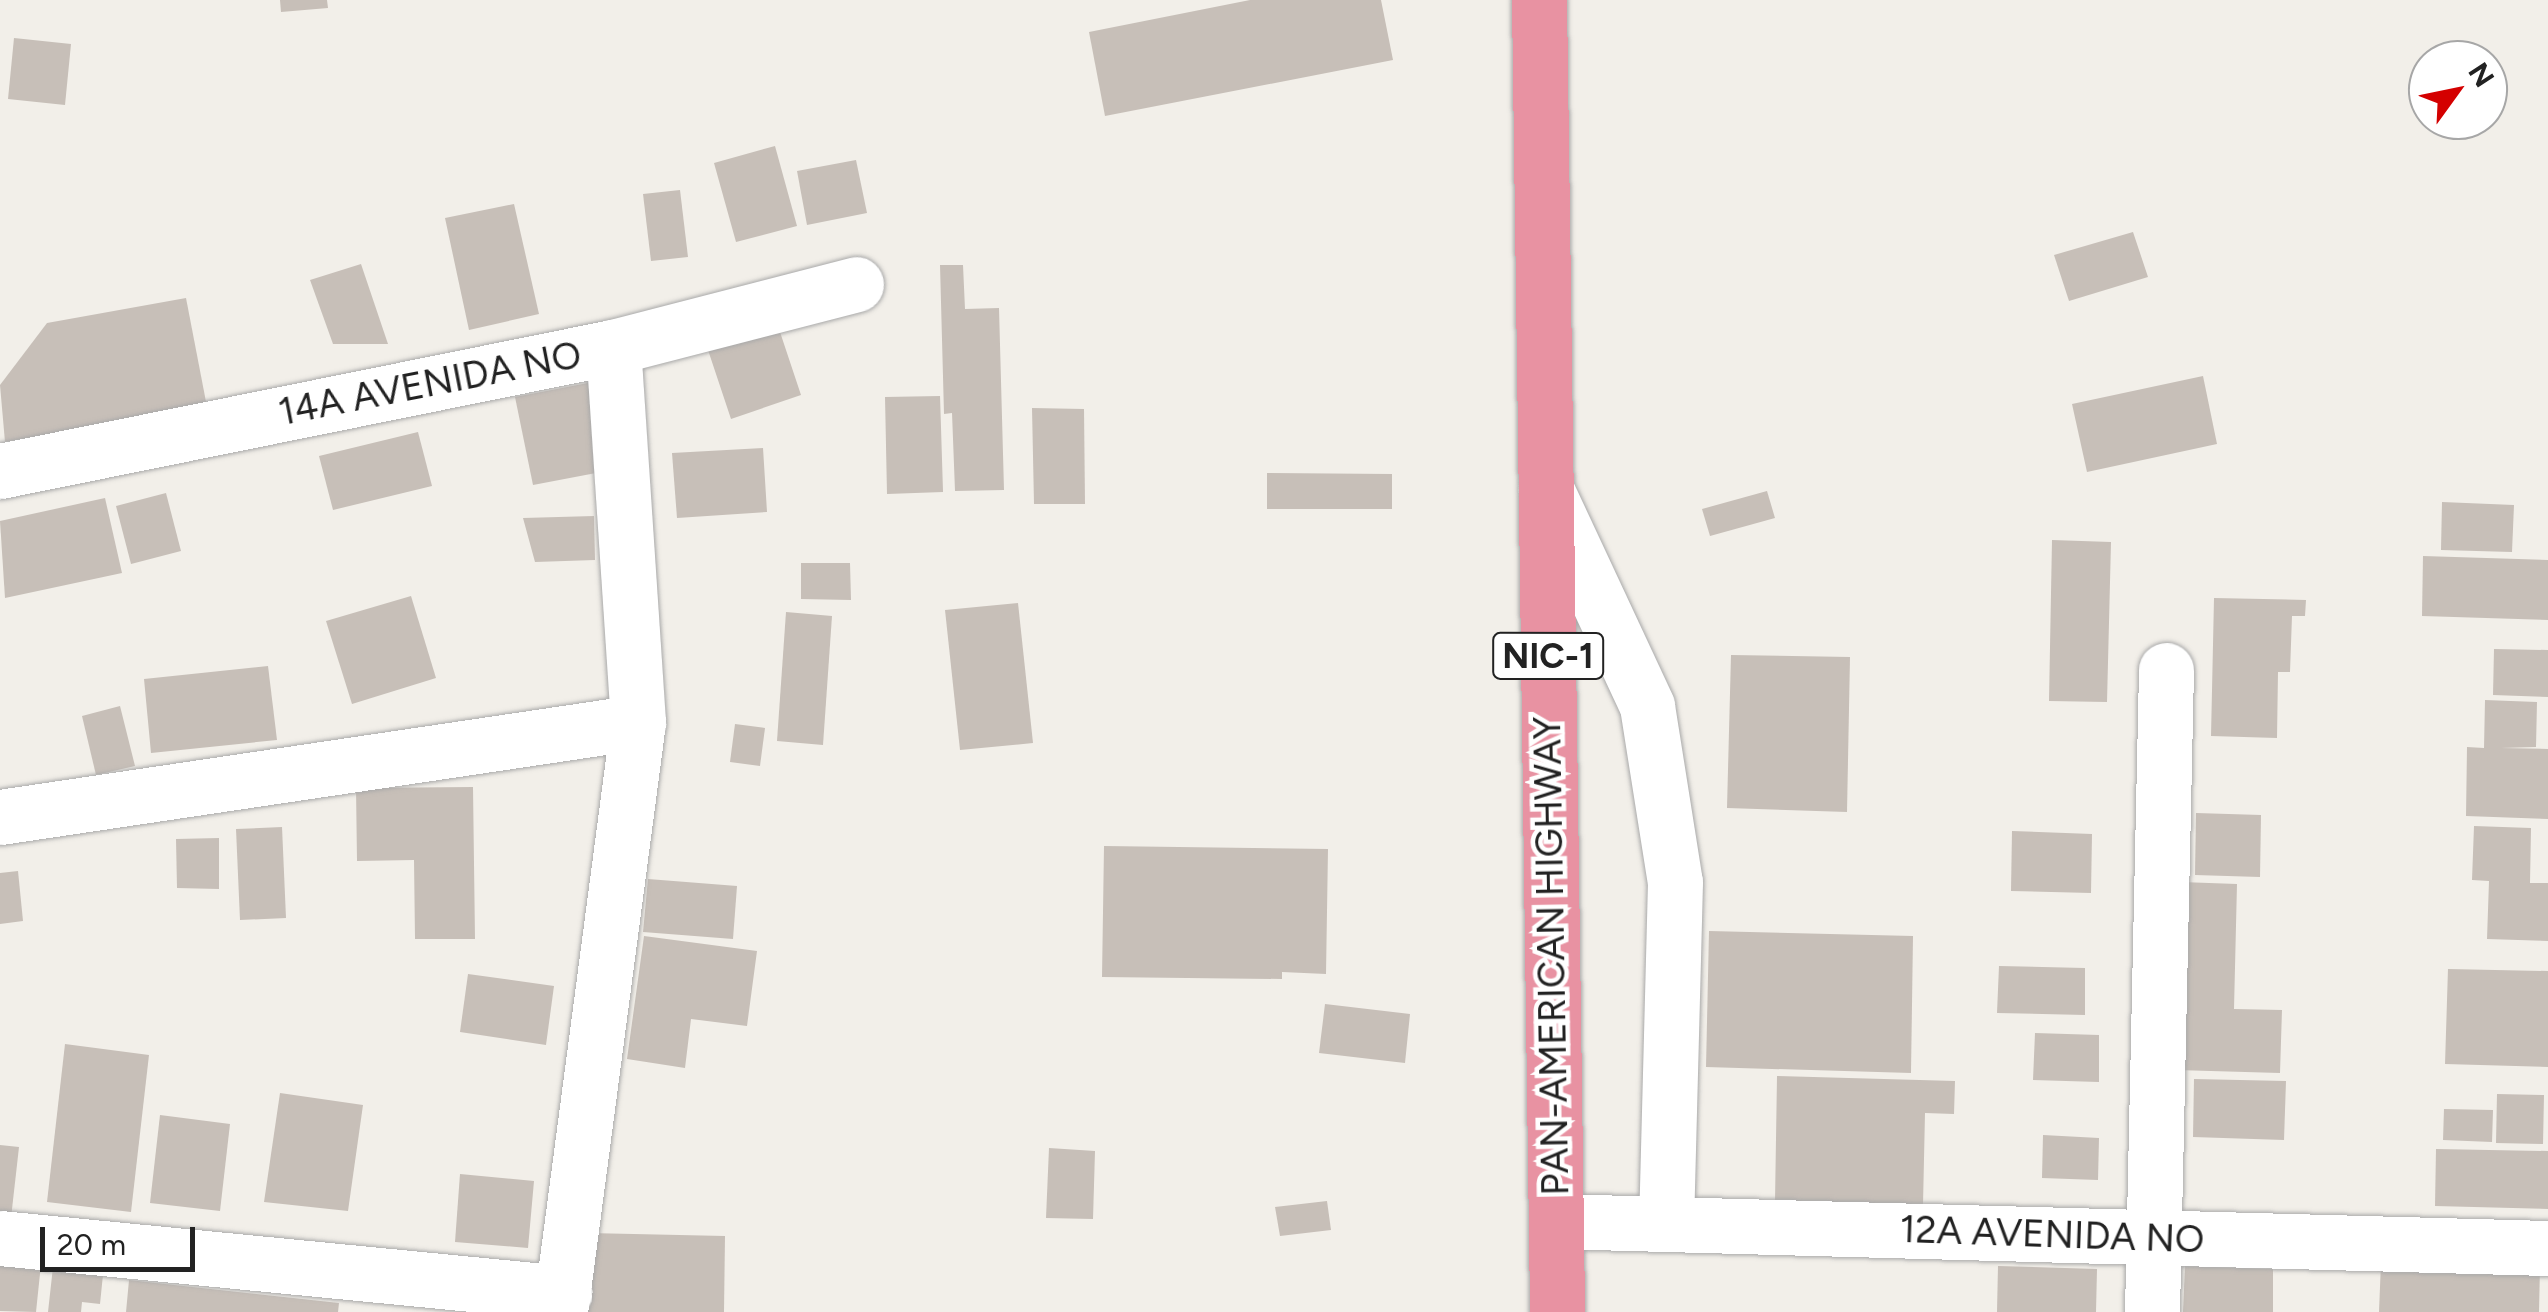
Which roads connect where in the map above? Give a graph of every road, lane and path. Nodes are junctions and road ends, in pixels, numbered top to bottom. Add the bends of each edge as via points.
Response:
1 (1539, 0) edge
2 (856, 284) dead end
3 (614, 346) junction
4 (0, 470) edge
5 (1546, 489) junction
6 (2166, 670) dead end
7 (638, 722) junction
8 (0, 818) edge
9 (1556, 1221) junction
10 (1666, 1224) junction
11 (0, 1238) edge
12 (2154, 1238) junction
13 (2548, 1248) edge
14 (562, 1302) edge
15 (1557, 1312) edge
16 (2152, 1312) edge

1 - 5 highway, PAN-AMERICAN HIGHWAY / NIC-1
2 - 3 street, 14A AVENIDA NO
3 - 4 street, 14A AVENIDA NO
3 - 7 street
5 - 9 highway, PAN-AMERICAN HIGHWAY / NIC-1
5 - 10 street via 1648,706 1675,882
6 - 12 street
7 - 8 street
7 - 14 street
9 - 10 street, 12A AVENIDA NO
9 - 15 highway, PAN-AMERICAN HIGHWAY / NIC-1
10 - 12 street, 12A AVENIDA NO
11 - 14 street
12 - 13 street, 12A AVENIDA NO
12 - 16 street

